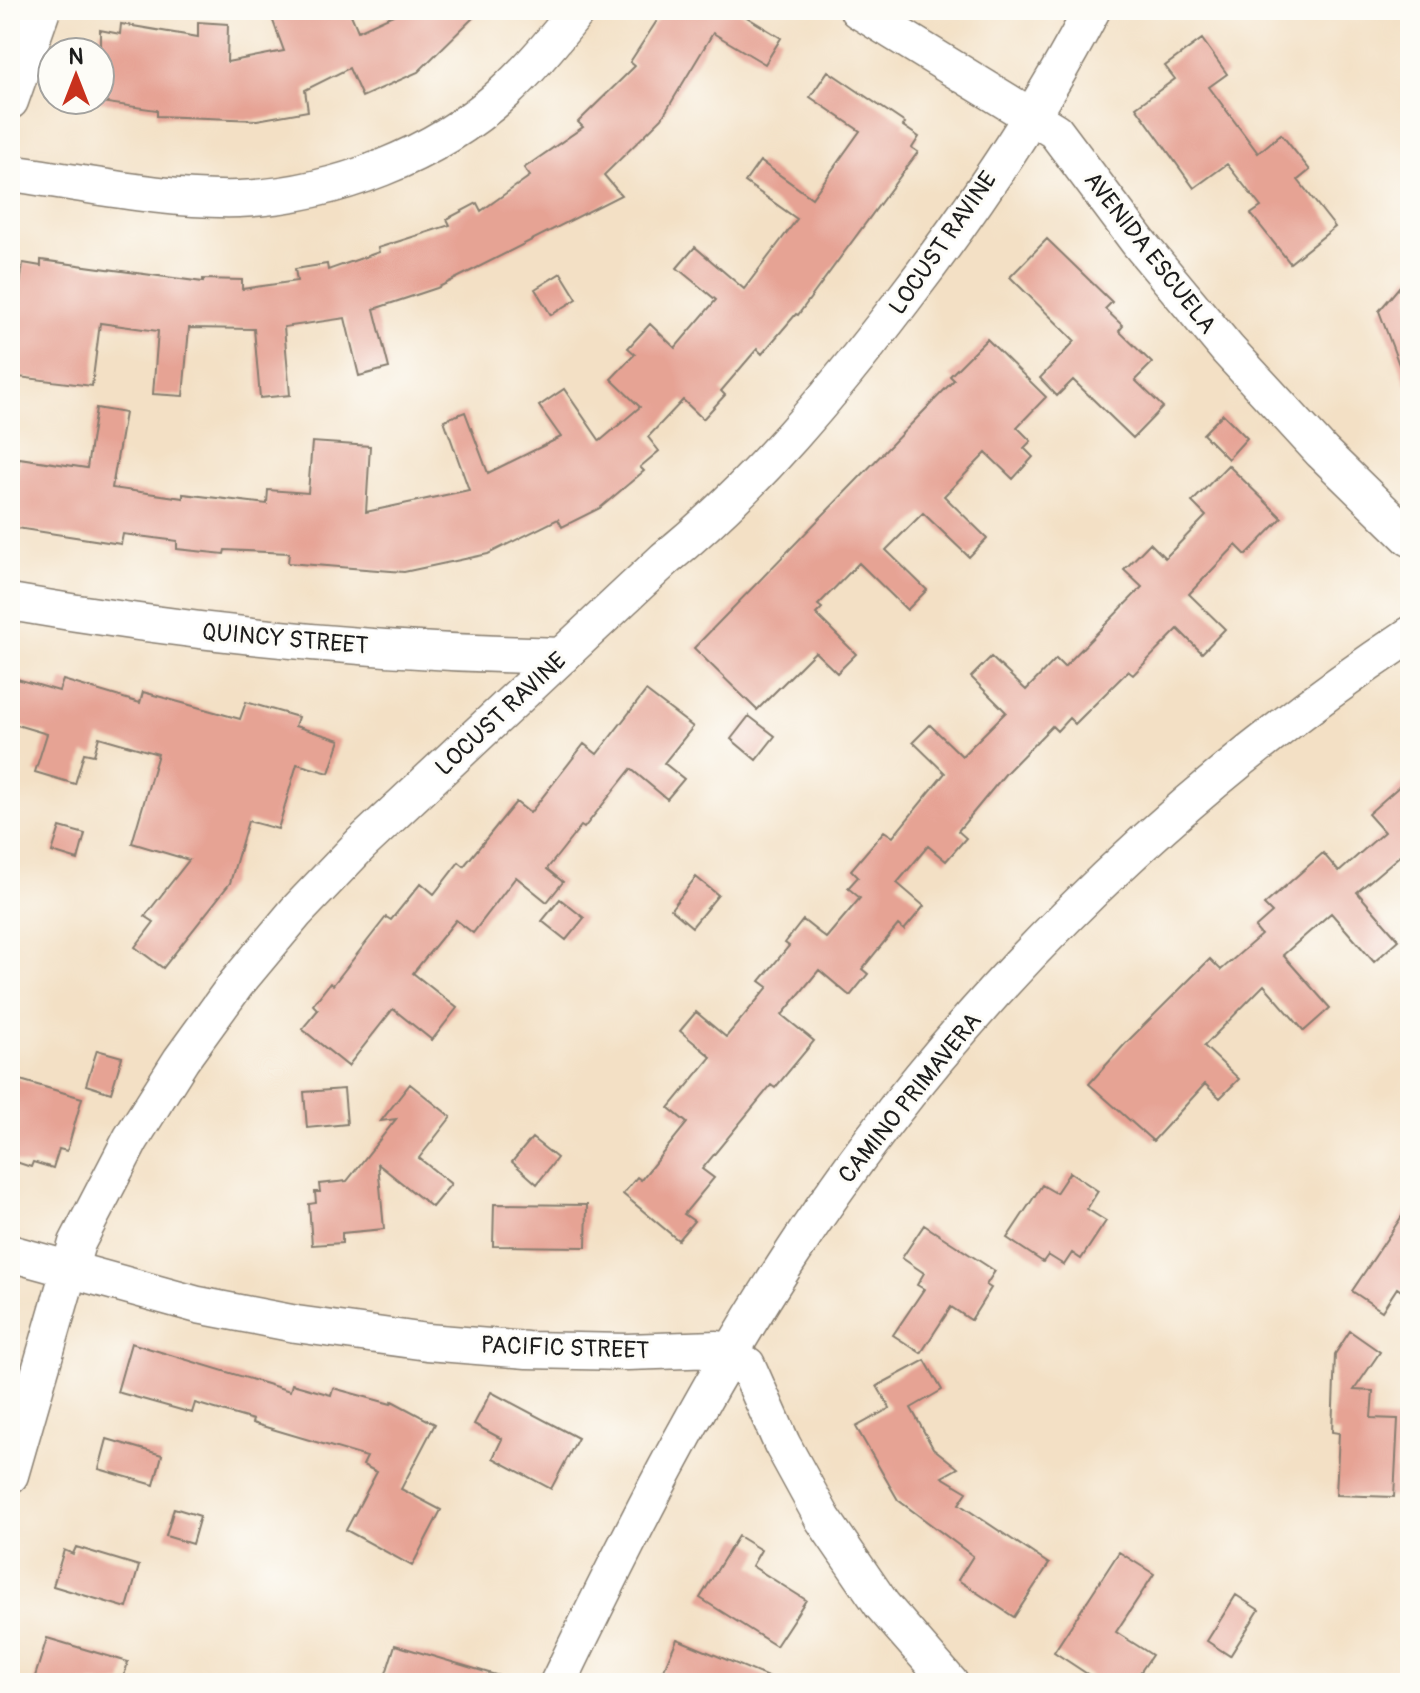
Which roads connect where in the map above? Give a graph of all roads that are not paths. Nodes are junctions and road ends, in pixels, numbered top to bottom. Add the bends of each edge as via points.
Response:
1 (42, 10) edge
2 (578, 10) edge
3 (858, 10) edge
4 (1092, 10) edge
5 (10, 101) edge
6 (1031, 116) junction
7 (10, 173) edge
8 (1410, 538) edge
9 (10, 602) edge
10 (1410, 635) edge
11 (562, 656) junction
12 (10, 1253) edge
13 (69, 1271) junction
14 (728, 1355) junction
15 (10, 1475) edge
16 (558, 1683) edge
17 (950, 1683) edge

1 - 5 street
2 - 7 street via 503,94 461,126 352,179 293,193 187,198
3 - 6 street, AVENIDA ESCUELA
4 - 6 street, LOCUST RAVINE
6 - 8 street, AVENIDA ESCUELA via 1055,131 1228,350
6 - 11 street, LOCUST RAVINE via 953,235 792,436 711,522
9 - 11 street, QUINCY STREET via 297,643
10 - 14 street, CAMINO PRIMAVERA via 1217,779 1049,933 947,1045 853,1165
11 - 13 street, LOCUST RAVINE via 361,844 236,984 131,1139 77,1243
12 - 13 street, PACIFIC STREET
13 - 14 street, PACIFIC STREET via 198,1305 427,1342 527,1350 717,1349
13 - 15 street, LOCUST RAVINE
14 - 16 street, CAMINO PRIMAVERA via 653,1491
14 - 17 street via 747,1365 823,1519 882,1605

